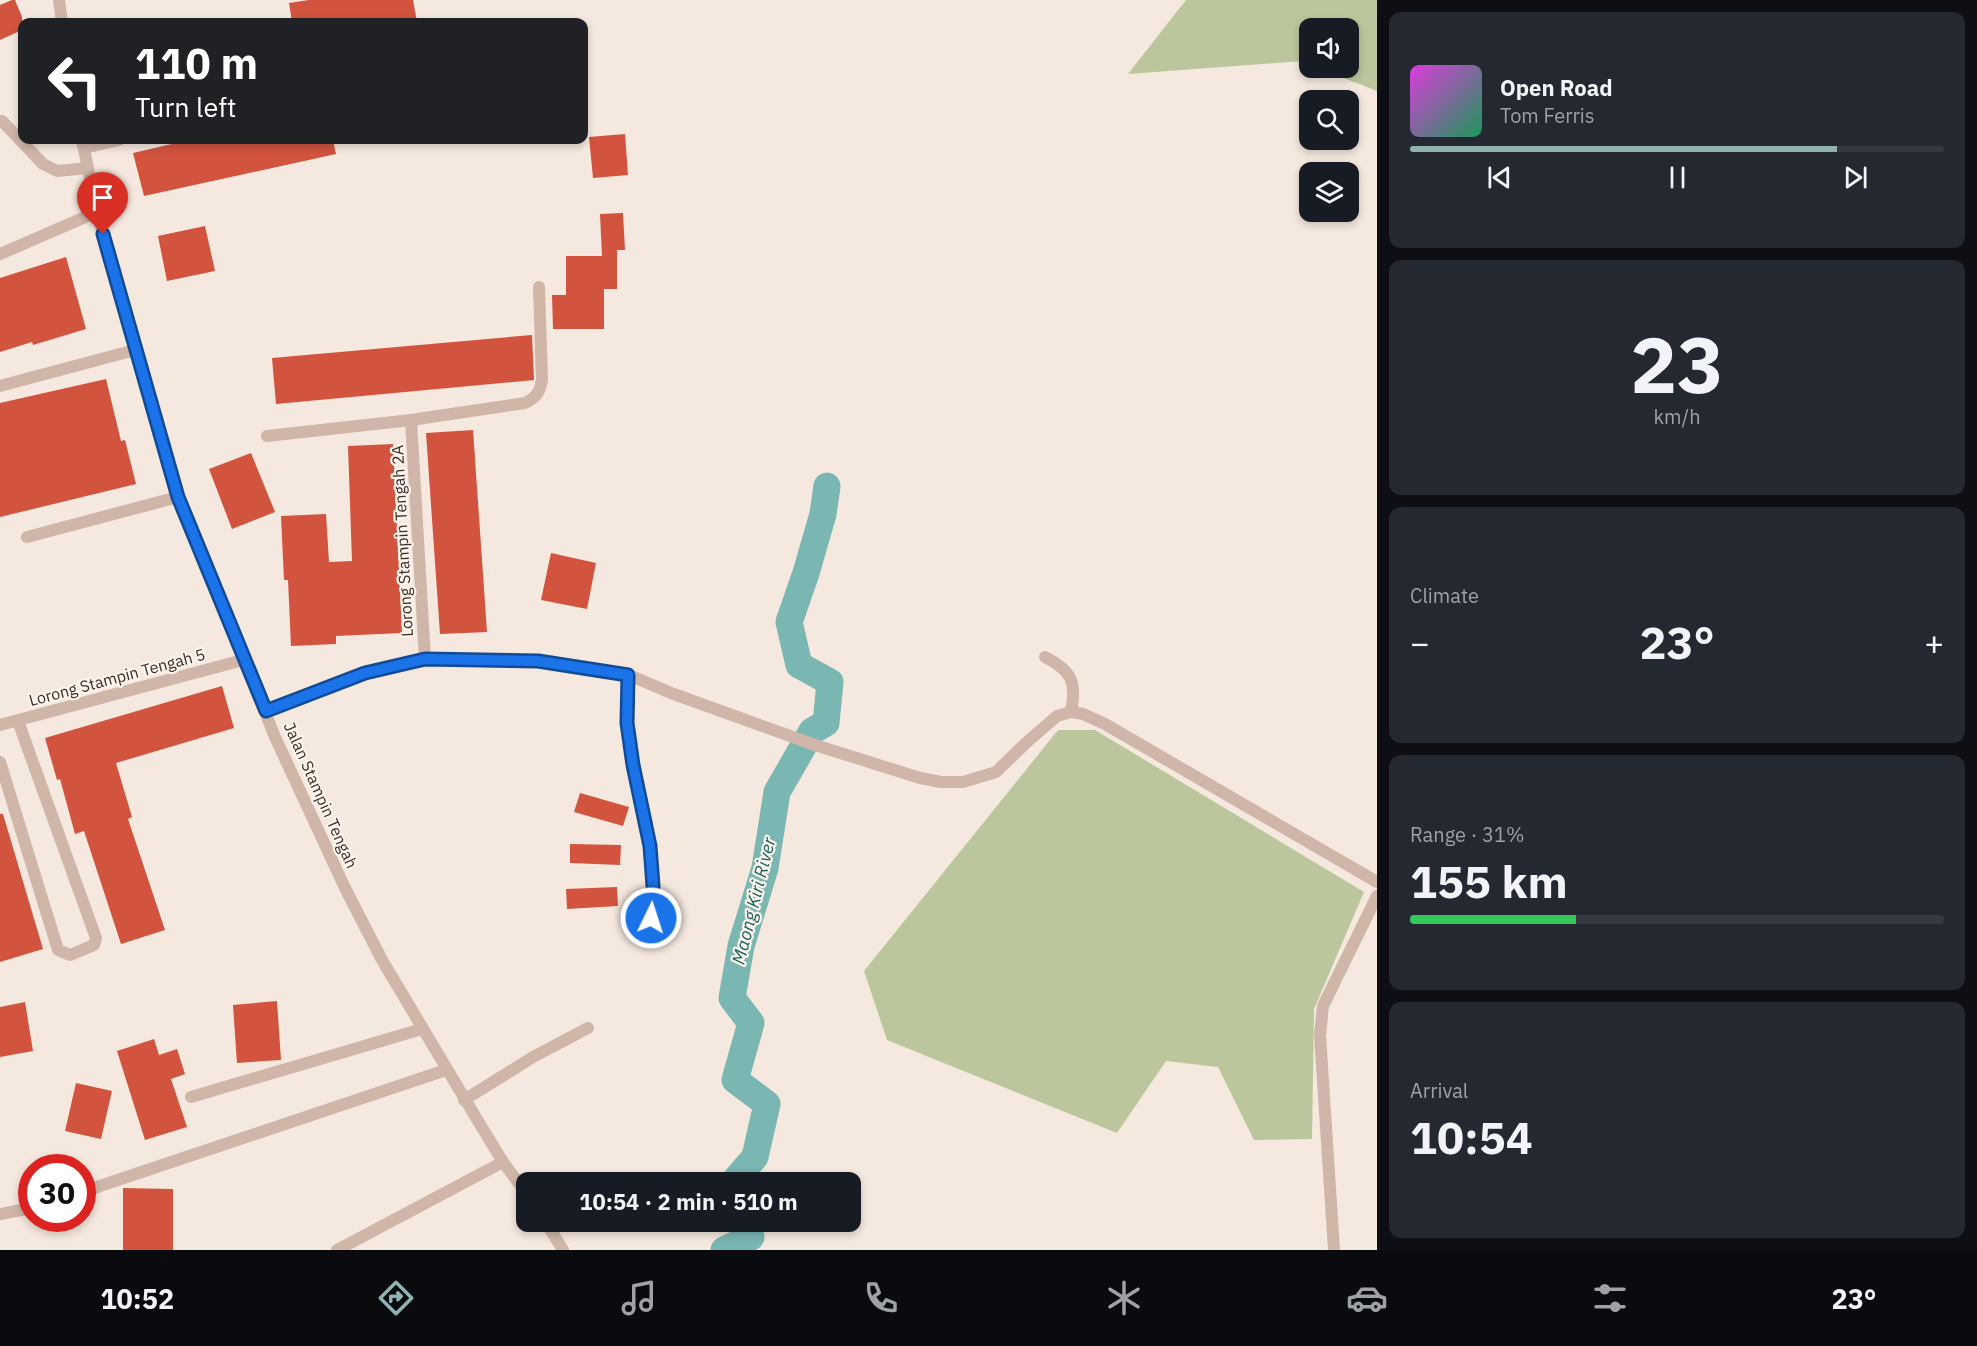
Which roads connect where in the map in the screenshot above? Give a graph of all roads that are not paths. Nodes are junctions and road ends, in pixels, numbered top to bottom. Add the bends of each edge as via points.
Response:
1 (59, 0) edge
2 (61, 18) edge
3 (2, 121) dead end
4 (18, 138) edge
5 (24, 144) edge
6 (83, 144) edge
7 (88, 168) junction
8 (97, 212) junction
9 (0, 254) edge
10 (538, 287) dead end
11 (135, 350) junction
12 (0, 386) edge
13 (411, 420) junction
14 (267, 436) dead end
15 (178, 497) junction
16 (27, 537) dead end
17 (1045, 657) dead end
18 (425, 659) junction
19 (243, 660) junction
20 (628, 675) junction
21 (266, 711) junction
22 (1071, 712) junction
23 (18, 722) junction
24 (0, 725) edge
25 (0, 762) edge
26 (1377, 882) edge
27 (1377, 896) edge
28 (651, 918) dead end
29 (588, 1028) dead end
30 (422, 1029) junction
31 (446, 1070) junction
32 (191, 1097) dead end
33 (464, 1100) junction
34 (503, 1162) junction
35 (516, 1180) edge
36 (96, 1187) edge
37 (18, 1211) edge
38 (0, 1214) edge
39 (552, 1232) edge
40 (337, 1250) edge
41 (563, 1250) edge
42 (1334, 1250) edge

1 - 2 street
3 - 4 street
5 - 7 street via 43,164 57,171
6 - 7 street, Jalan Stampin Tengah
7 - 8 street, Jalan Stampin Tengah
8 - 9 street
8 - 11 street, Jalan Stampin Tengah
10 - 13 street, Lorong Stampin Tengah 2A via 540,393 525,403
11 - 12 street
11 - 15 street, Jalan Stampin Tengah
13 - 14 street, Lorong Stampin Tengah 2A
13 - 18 street, Lorong Stampin Tengah 2A
15 - 16 street
15 - 19 street, Jalan Stampin Tengah
17 - 22 street via 1068,672 1074,697
18 - 20 street via 538,661
18 - 21 street via 365,673
19 - 21 street, Jalan Stampin Tengah
19 - 23 street, Lorong Stampin Tengah 5
20 - 22 street via 815,745 941,782 963,782 996,772 1058,716
20 - 28 street via 627,723 650,846
21 - 30 street, Jalan Stampin Tengah via 345,888
22 - 26 street via 1105,724
23 - 24 street, Lorong Stampin Tengah 5
23 - 25 street via 96,938 94,945 70,955 58,951
27 - 42 street via 1323,1006 1320,1035
29 - 33 street
30 - 31 street, Jalan Stampin Tengah
30 - 32 street
31 - 33 street, Jalan Stampin Tengah
31 - 36 street
33 - 34 street, Jalan Stampin Tengah
34 - 35 street, Jalan Stampin Tengah
34 - 40 street
37 - 38 street
39 - 41 street

